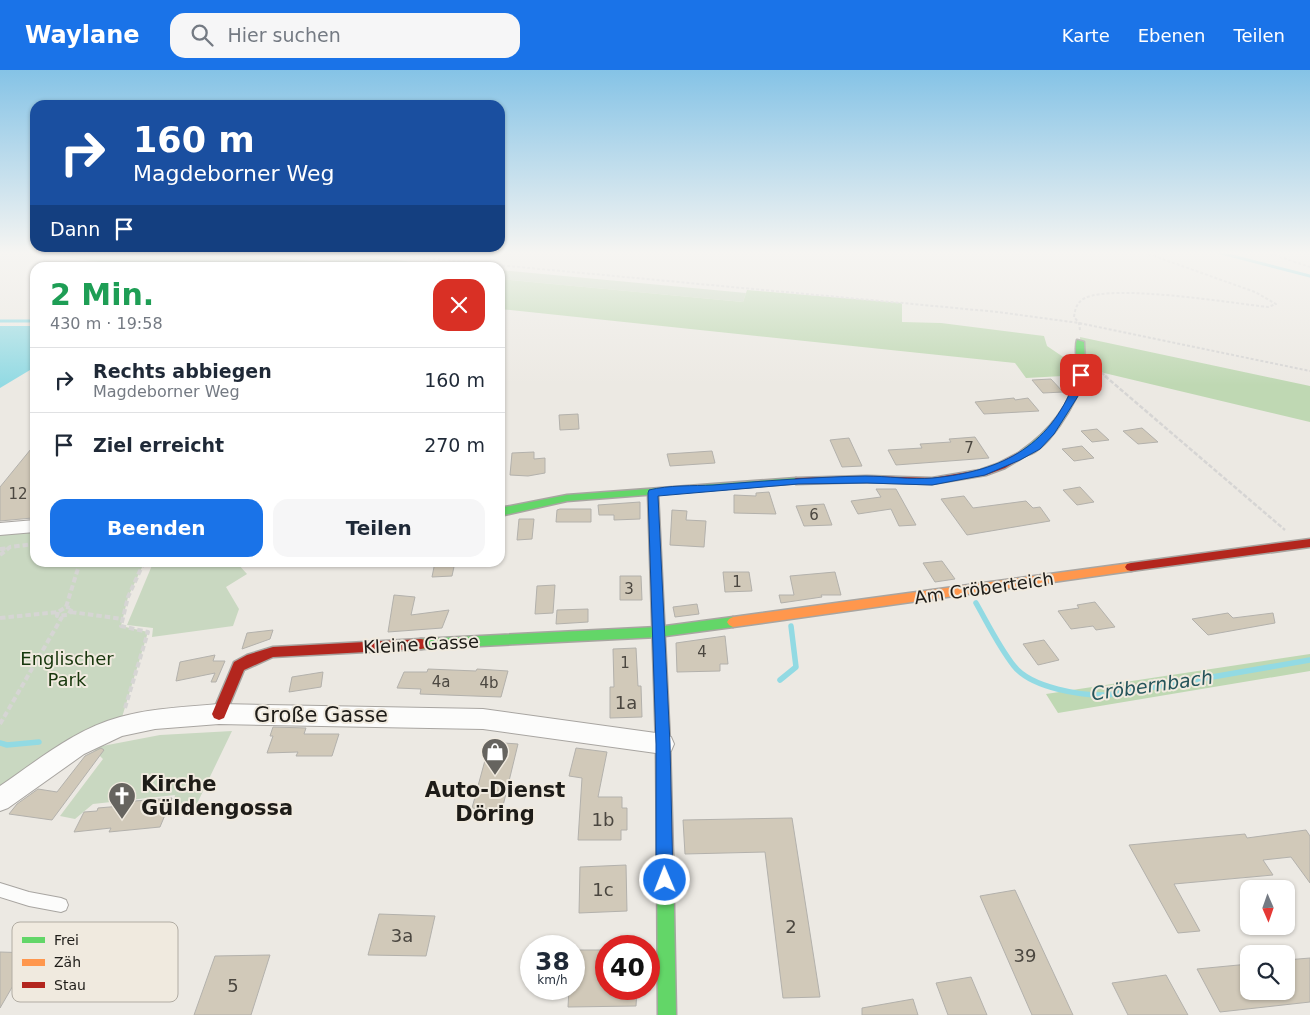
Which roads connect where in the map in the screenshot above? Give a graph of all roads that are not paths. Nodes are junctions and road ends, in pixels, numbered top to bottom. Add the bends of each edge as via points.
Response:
1 (1080, 342) dead end
2 (653, 493) junction
3 (505, 511) edge
4 (30, 526) edge
5 (0, 529) edge
6 (1306, 544) edge
7 (658, 632) junction
8 (219, 714) junction
9 (330, 715) junction
10 (307, 727) dead end
11 (663, 744) junction
12 (0, 800) edge
13 (0, 890) edge
14 (61, 905) dead end
15 (667, 1015) edge

1 - 2 street via 1081,375 1075,393 1051,432 1036,446 1001,466 960,478 932,481 798,481
2 - 3 street via 567,498
2 - 7 street
4 - 5 street
6 - 7 street, Am Cröberteich
7 - 8 street, Kleine Gasse via 273,652 239,666
7 - 11 street
8 - 9 street, Große Gasse
8 - 12 street, Große Gasse via 155,719 120,727 76,747
9 - 10 lane
9 - 11 street, Große Gasse via 483,719
11 - 15 street
13 - 14 lane

